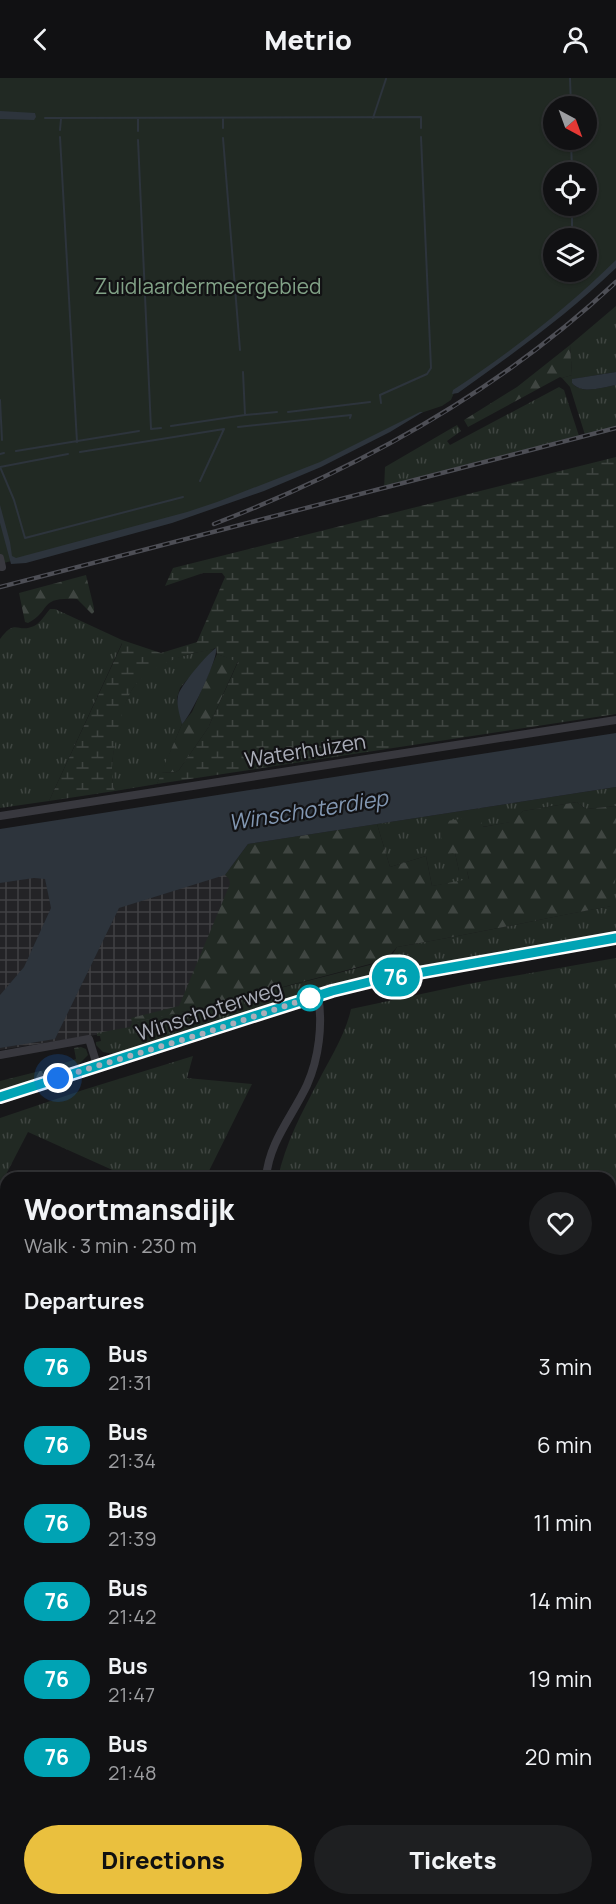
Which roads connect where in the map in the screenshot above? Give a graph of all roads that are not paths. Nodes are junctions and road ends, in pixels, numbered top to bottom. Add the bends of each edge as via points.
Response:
1 (0, 558) edge
2 (2, 567) dead end
3 (616, 720) edge
4 (0, 816) edge
5 (616, 938) edge
6 (318, 995) junction
7 (0, 1055) edge
8 (98, 1065) junction
9 (0, 1097) edge
10 (266, 1172) edge

1 - 2 street
3 - 4 street, Waterhuizen
5 - 6 main road, Winschoterweg via 373,981
6 - 8 main road, Winschoterweg
6 - 10 street via 321,1019 314,1065 275,1141
7 - 8 street via 89,1039
8 - 9 main road, Winschoterweg

